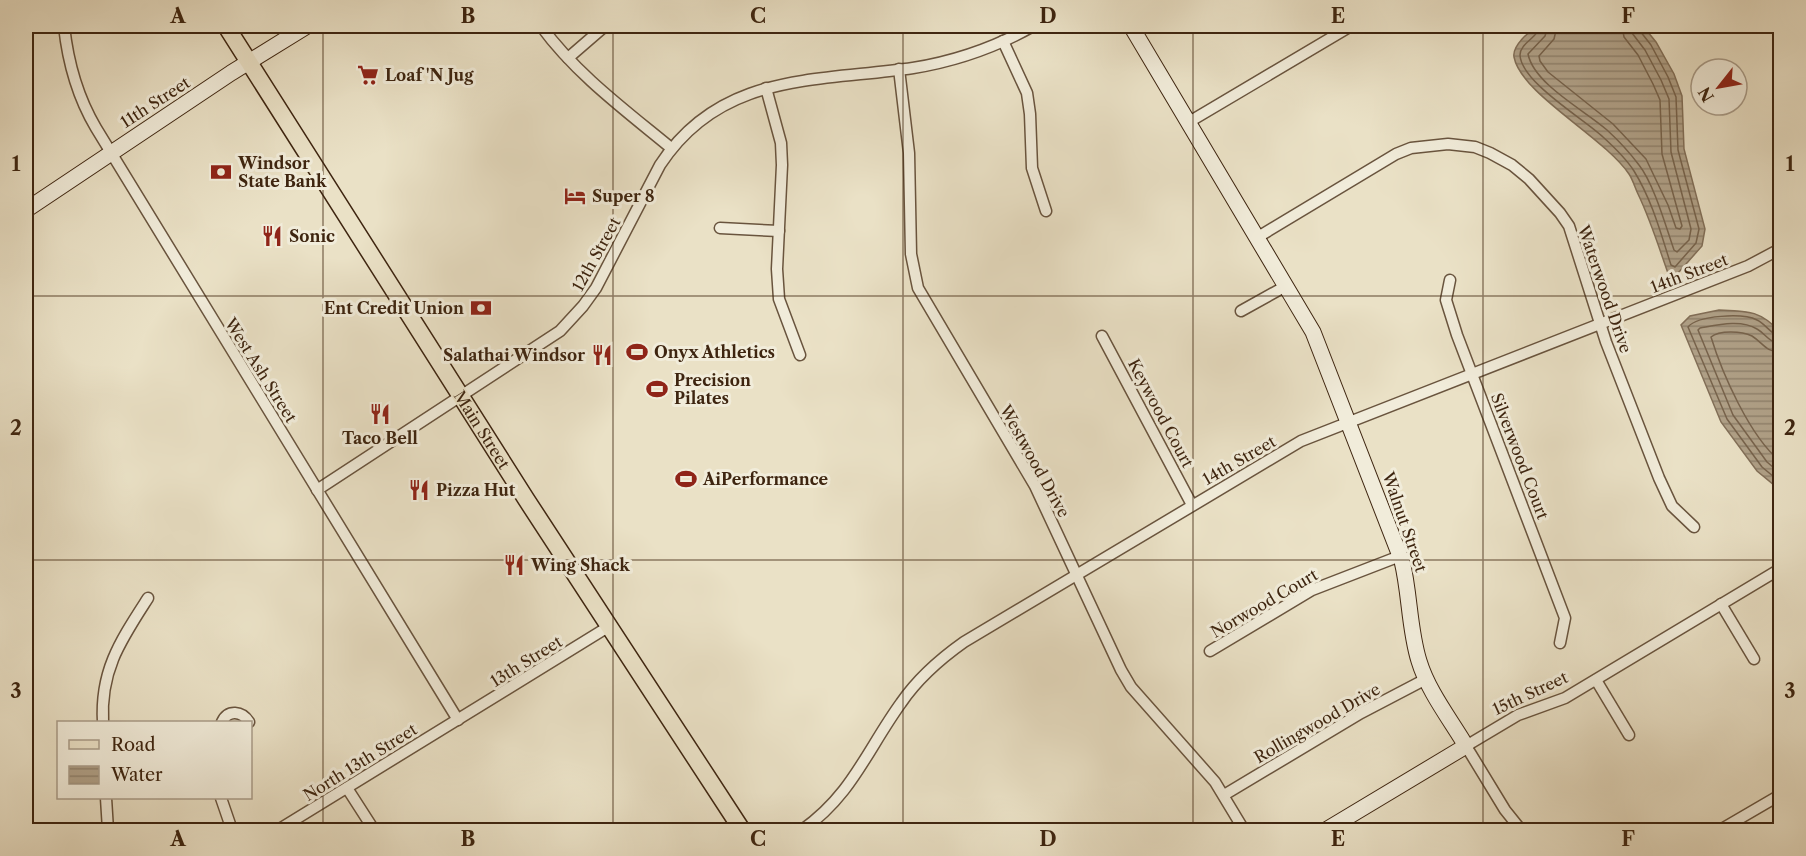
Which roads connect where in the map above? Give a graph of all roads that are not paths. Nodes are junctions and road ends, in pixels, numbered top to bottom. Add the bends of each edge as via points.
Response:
1 (64, 26) edge
2 (226, 26) edge
3 (307, 26) edge
4 (541, 26) edge
5 (605, 26) edge
6 (1033, 26) edge
7 (1131, 26) edge
8 (1351, 26) edge
9 (1003, 41) junction
10 (568, 58) junction
11 (249, 61) junction
12 (899, 69) junction
13 (766, 88) junction
14 (1189, 122) junction
15 (671, 148) junction
16 (111, 153) junction
17 (26, 210) edge
18 (1046, 211) dead end
19 (720, 228) dead end
20 (779, 231) junction
21 (1258, 237) junction
22 (1780, 249) edge
23 (1450, 280) dead end
24 (1286, 285) junction
25 (1241, 311) dead end
26 (1599, 324) junction
27 (1102, 336) dead end
28 (800, 355) dead end
29 (1472, 374) junction
30 (461, 397) junction
31 (1348, 423) junction
32 (317, 490) junction
33 (1192, 505) junction
34 (1694, 527) dead end
35 (1400, 556) junction
36 (1780, 569) edge
37 (1076, 575) junction
38 (148, 598) dead end
39 (1721, 604) junction
40 (608, 627) junction
41 (1560, 643) dead end
42 (1210, 651) dead end
43 (1754, 659) dead end
44 (1426, 679) junction
45 (1596, 680) junction
46 (458, 720) junction
47 (103, 721) edge
48 (223, 721) edge
49 (248, 721) edge
50 (1629, 735) dead end
51 (1466, 746) junction
52 (347, 788) junction
53 (1224, 795) junction
54 (1780, 795) edge
55 (106, 799) edge
56 (222, 799) edge
57 (108, 831) edge
58 (232, 831) edge
59 (278, 831) edge
60 (374, 831) edge
61 (742, 831) edge
62 (802, 831) edge
63 (1244, 831) edge
64 (1326, 831) edge
65 (1521, 831) edge
66 (1720, 831) edge

1 - 16 street, West Ash Street via 77,91
2 - 11 main road, Main Street
3 - 11 street, 11th Street
4 - 10 street
5 - 10 street
6 - 9 street, 12th Street
7 - 14 street, Walnut Street
8 - 14 street
9 - 12 street, 12th Street via 954,59
9 - 18 street via 1027,93 1032,168
10 - 15 street
11 - 16 street, 11th Street
11 - 30 main road, Main Street
12 - 13 street, 12th Street
12 - 37 street, Westwood Drive via 909,153 910,254 916,281 1035,486
13 - 15 street, 12th Street via 715,110
13 - 20 street via 781,143
14 - 21 street, Walnut Street
15 - 30 street, 12th Street via 583,306 553,336
16 - 17 street, 11th Street
16 - 32 street, West Ash Street
19 - 20 street
20 - 28 street via 779,299
21 - 24 street, Walnut Street
21 - 26 street, Waterwood Drive via 1396,154 1433,144 1475,147 1512,165 1560,213 1569,226
22 - 26 street, 14th Street via 1748,266
23 - 29 street, Silverwood Court via 1446,300
24 - 25 street
24 - 31 street, Walnut Street via 1313,332
26 - 29 street, 14th Street
26 - 34 street, Waterwood Drive via 1672,507
27 - 33 street, Keywood Court
29 - 31 street, 14th Street
29 - 41 street, Silverwood Court via 1565,618
30 - 32 street, 12th Street
30 - 40 main road, Main Street
31 - 33 street, 14th Street via 1301,441
31 - 35 street, Walnut Street
32 - 46 street, West Ash Street
33 - 37 street, 14th Street
35 - 42 street, Norwood Court via 1312,590
35 - 44 street, Walnut Street via 1415,649
36 - 39 street, 15th Street
37 - 53 street, Westwood Drive via 1131,687
37 - 62 street, 14th Street via 964,642 935,664 901,702 843,793
38 - 47 street via 110,665
39 - 43 street
39 - 45 street, 15th Street
40 - 46 street, 13th Street
40 - 61 main road, Main Street
44 - 51 street, Walnut Street
44 - 53 street, Rollingwood Drive
45 - 50 street
45 - 51 street, 15th Street via 1555,703 1518,715
46 - 52 street, North 13th Street
48 - 49 street via 231,713 239,713
51 - 64 street, 15th Street
51 - 65 street, Walnut Street
52 - 59 street, North 13th Street
52 - 60 street
53 - 63 street, Westwood Drive
54 - 66 street
55 - 57 street
56 - 58 street

